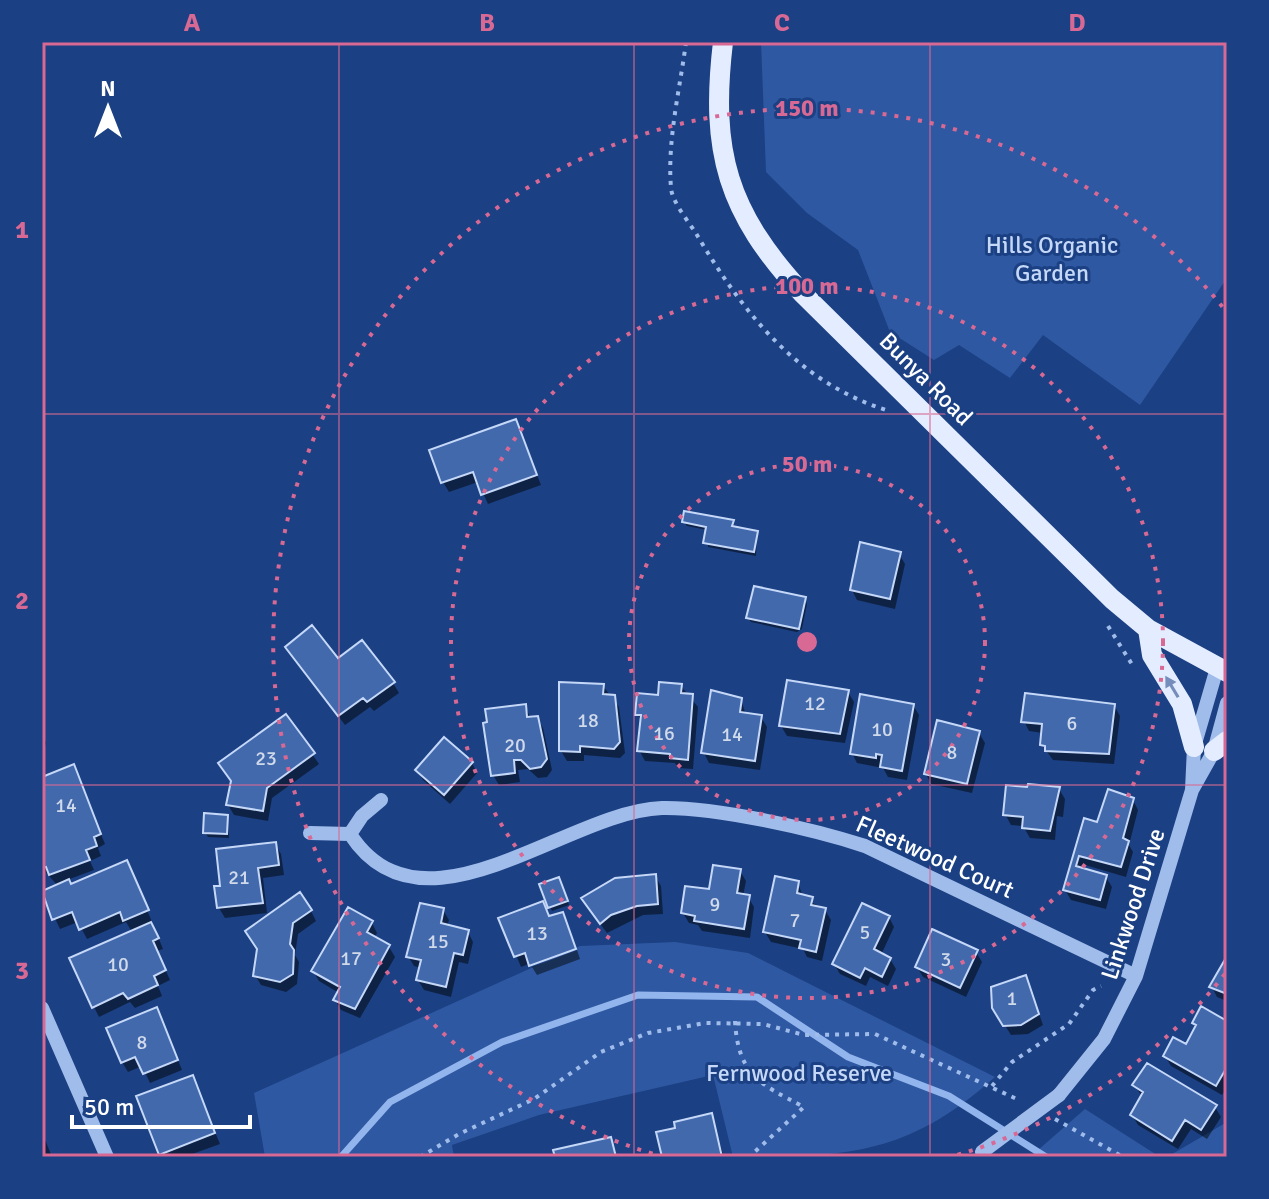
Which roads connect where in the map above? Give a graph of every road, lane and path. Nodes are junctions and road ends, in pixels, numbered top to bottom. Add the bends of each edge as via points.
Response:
1 (723, 42) edge
2 (1148, 629) junction
3 (1222, 670) edge
4 (1227, 703) edge
5 (1212, 746) edge
6 (381, 800) dead end
7 (310, 833) dead end
8 (350, 834) junction
9 (1136, 976) junction
10 (1101, 986) dead end
11 (42, 1008) edge
12 (735, 1021) junction
13 (992, 1086) junction
14 (1031, 1106) dead end
15 (1044, 1113) dead end
16 (977, 1154) edge
17 (107, 1157) edge
18 (420, 1157) edge
19 (749, 1157) edge
20 (1123, 1157) edge

1 - 2 main road, Bunya Road via 717,87 721,144 736,200 768,254 1044,533
2 - 3 main road, Bunya Road
5 -> 2 main road via 1152,655
3 - 5 street, Linkwood Drive
4 - 5 street, Linkwood Drive
5 - 9 street, Linkwood Drive via 1192,790
6 - 8 street
7 - 8 street
8 - 9 street, Fleetwood Court via 363,855 419,880 451,879 662,808 823,832 865,846
9 - 16 street, Linkwood Drive, bridge via 1104,1039 1059,1095
10 - 13 path via 1069,1024 1012,1062
11 - 17 street
12 - 13 path via 804,1035 875,1034
12 - 18 path via 660,1030 601,1052 534,1099
12 - 19 path via 737,1051 761,1084 804,1107
13 - 14 path
15 - 20 path

